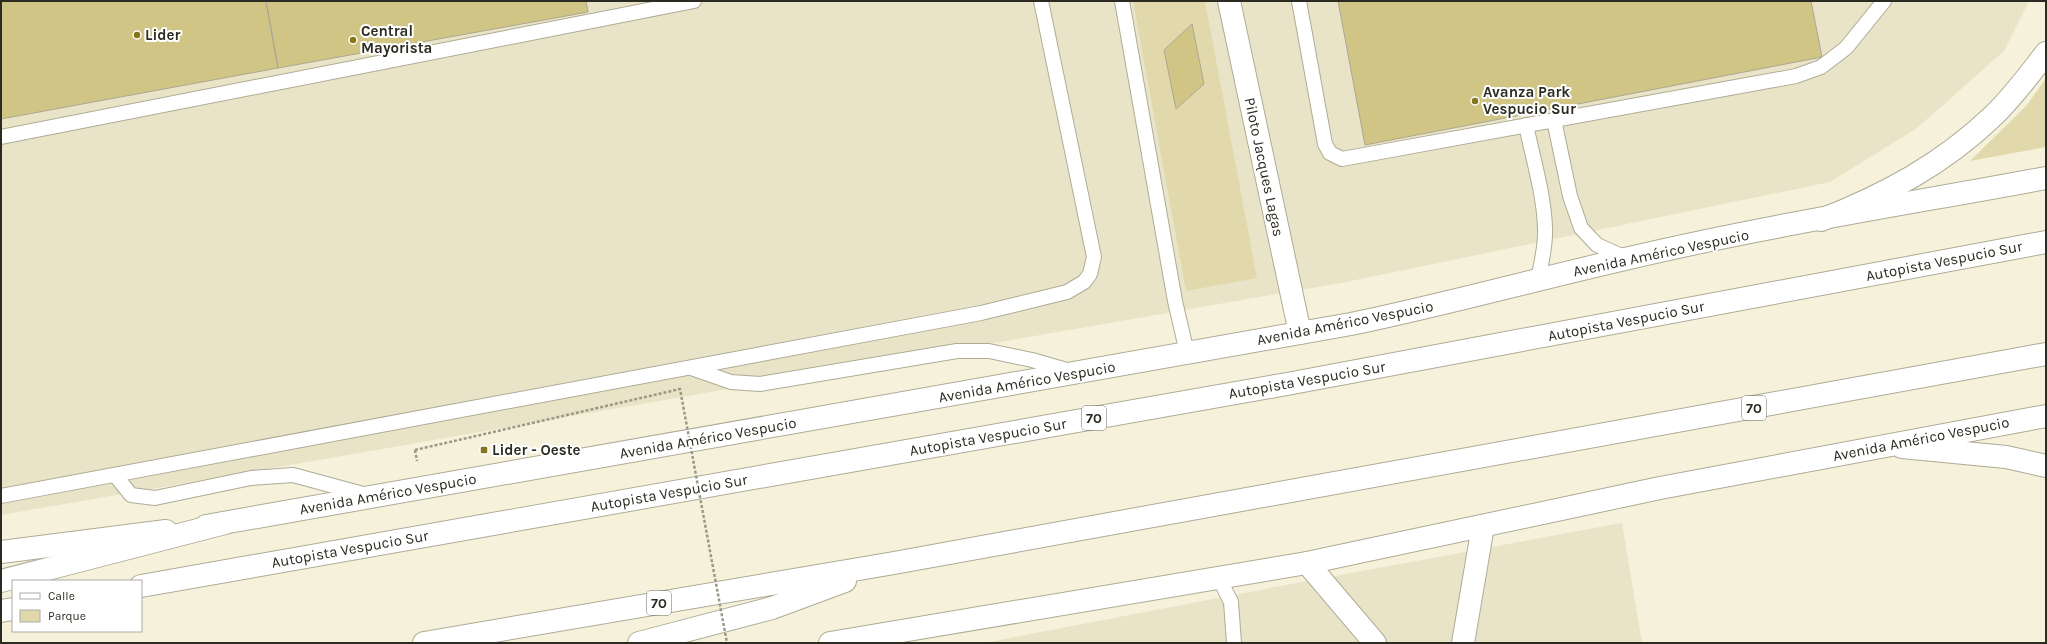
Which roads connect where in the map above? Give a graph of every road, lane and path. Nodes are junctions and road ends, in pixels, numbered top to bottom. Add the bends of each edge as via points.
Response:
1 (694, 1) edge
2 (1041, 1) edge
3 (1122, 1) edge
4 (1229, 1) edge
5 (1299, 1) edge
6 (1884, 1) edge
7 (2046, 53) edge
8 (1554, 120) junction
9 (1526, 125) junction
10 (1, 137) edge
11 (2046, 178) edge
12 (1822, 220) junction
13 (2046, 242) edge
14 (1626, 258) junction
15 (1538, 280) junction
16 (1300, 333) junction
17 (1187, 353) junction
18 (2046, 354) edge
19 (689, 367) junction
20 (1077, 372) junction
21 (2046, 416) edge
22 (1887, 446) junction
23 (415, 450) dead end
24 (2046, 466) edge
25 (115, 475) junction
26 (1, 496) edge
27 (373, 497) junction
28 (225, 523) junction
29 (1483, 526) junction
30 (1, 552) edge
31 (894, 563) junction
32 (1307, 563) junction
33 (1219, 578) junction
34 (1, 581) edge
35 (142, 586) edge
36 (12, 609) edge
37 (1, 611) edge
38 (1467, 639) edge
39 (424, 643) edge
40 (639, 643) edge
41 (727, 643) edge
42 (830, 643) edge
43 (1234, 643) edge
44 (1375, 643) edge

1 - 10 lane
2 - 19 lane via 1094,257 1090,274 1084,282 1067,292 981,313
3 - 17 lane via 1175,301
4 - 16 main road, Piloto Jacques Lagas
5 - 9 lane via 1325,144 1330,153 1342,158
6 - 8 lane via 1846,48 1821,67 1796,76
7 - 12 main road via 2015,93 1952,152 1881,195
8 - 9 lane
8 - 14 lane via 1570,196 1581,228 1597,245
9 - 15 lane via 1546,229
11 - 12 main road, Avenida Américo Vespucio
12 - 14 main road, Avenida Américo Vespucio
13 - 35 main road, Autopista Vespucio Sur / 70 via 1294,383
14 - 15 main road, Avenida Américo Vespucio
15 - 16 main road, Avenida Américo Vespucio via 1402,313
16 - 17 main road, Avenida Américo Vespucio
17 - 20 main road, Avenida Américo Vespucio
18 - 31 main road, 70
19 - 20 lane via 731,382 760,384 957,351 989,351
19 - 25 lane
20 - 27 main road, Avenida Américo Vespucio
21 - 22 main road, Avenida Américo Vespucio
22 - 24 main road via 2006,457
22 - 29 main road, Avenida Américo Vespucio via 1660,488
23 - 41 path, bridge via 680,389
25 - 26 lane
25 - 27 lane via 131,494 155,498 250,478 293,474
27 - 28 main road, Avenida Américo Vespucio
28 - 30 main road, Avenida Américo Vespucio
28 - 34 main road
29 - 32 main road, Avenida Américo Vespucio
29 - 38 main road
31 - 39 main road, 70
31 - 40 main road via 772,608
32 - 33 main road, Avenida Américo Vespucio
32 - 44 main road
33 - 42 main road, Avenida Américo Vespucio
33 - 43 lane via 1231,602
36 - 37 main road

